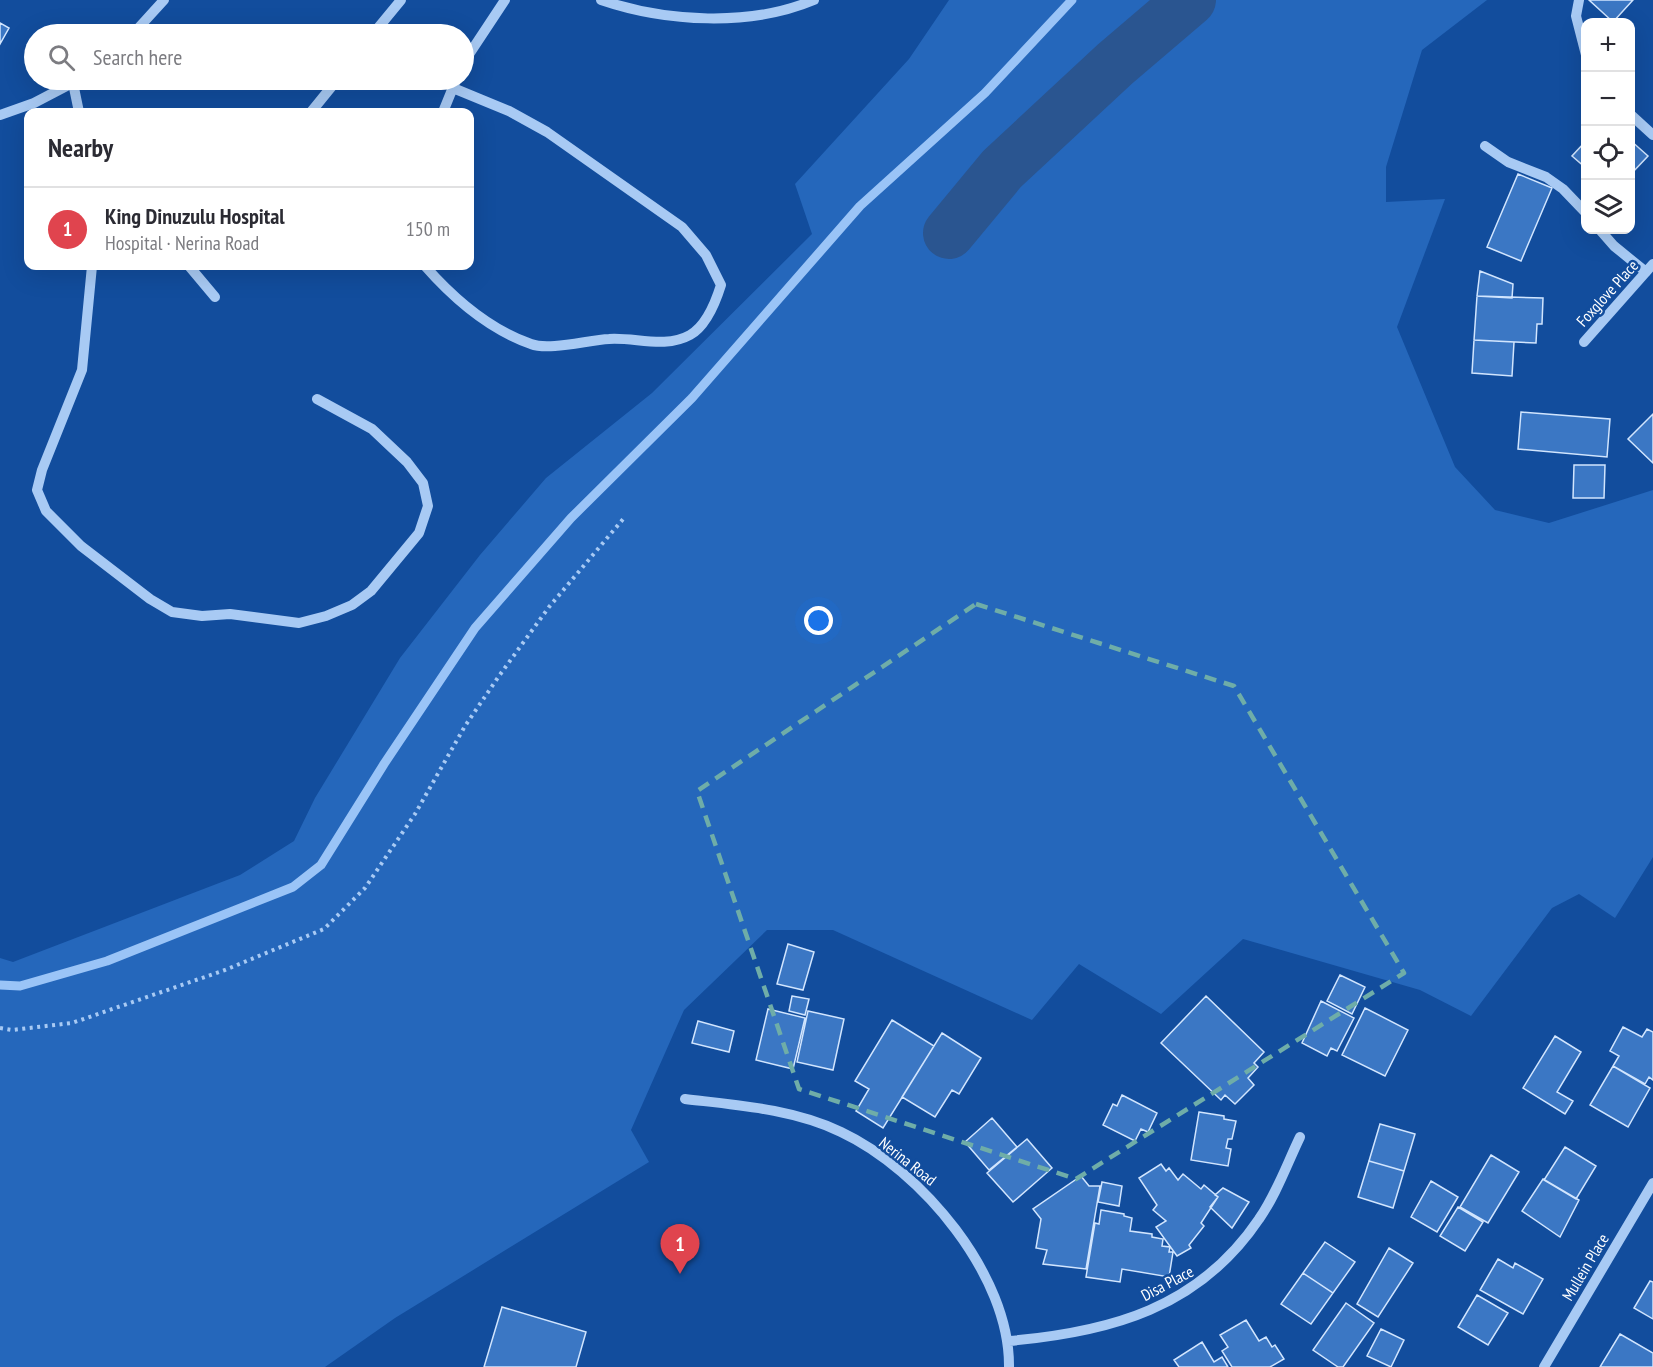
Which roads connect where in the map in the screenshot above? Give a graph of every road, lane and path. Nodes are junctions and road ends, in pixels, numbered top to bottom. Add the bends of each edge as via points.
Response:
1 (164, 0) edge
2 (401, 0) edge
3 (505, 0) edge
4 (601, 0) edge
5 (814, 0) edge
6 (1579, 0) edge
7 (142, 24) edge
8 (381, 24) edge
9 (1581, 36) edge
10 (474, 47) edge
11 (58, 90) edge
12 (76, 90) edge
13 (329, 90) edge
14 (452, 90) edge
15 (466, 90) edge
16 (78, 108) edge
17 (313, 108) edge
18 (445, 108) edge
19 (0, 115) edge
20 (1635, 119) edge
21 (1653, 135) edge
22 (1485, 146) dead end
23 (1581, 208) edge
24 (1604, 234) edge
25 (1649, 268) edge
26 (92, 270) edge
27 (192, 270) edge
28 (428, 270) edge
29 (215, 297) dead end
30 (1584, 342) dead end
31 (317, 399) dead end
32 (624, 518) dead end
33 (0, 1029) edge
34 (685, 1099) dead end
35 (1300, 1137) dead end
36 (1653, 1183) edge
37 (1009, 1341) junction
38 (1009, 1367) edge
39 (1544, 1367) edge

1 - 7 street
2 - 8 street
3 - 10 street
4 - 5 street via 690,16 745,17 793,9
6 - 9 street via 1576,16
11 - 19 street
12 - 16 street
13 - 17 street
14 - 18 street
15 - 28 street via 547,132 682,226 706,255 721,285 714,306 692,335 669,342 608,339 533,345 496,329 461,303
20 - 21 street
22 - 23 street via 1508,162 1546,177
24 - 25 street via 1614,246
25 - 30 street, Foxglove Place
26 - 31 street via 82,370 37,490 46,511 81,546 165,608 202,616 230,614 298,622 326,616 371,591 419,533 428,506 418,476 372,429
27 - 29 street
32 - 33 path via 499,676 365,888 324,929 225,970 72,1023
34 - 37 street, Nerina Road via 790,1116 841,1132 878,1154 936,1202 963,1239 991,1292
35 - 37 street, Disa Place via 1260,1218 1235,1251 1202,1282 1155,1309 1119,1322 1064,1336
36 - 39 street, Mullein Place
37 - 38 street, Nerina Road

